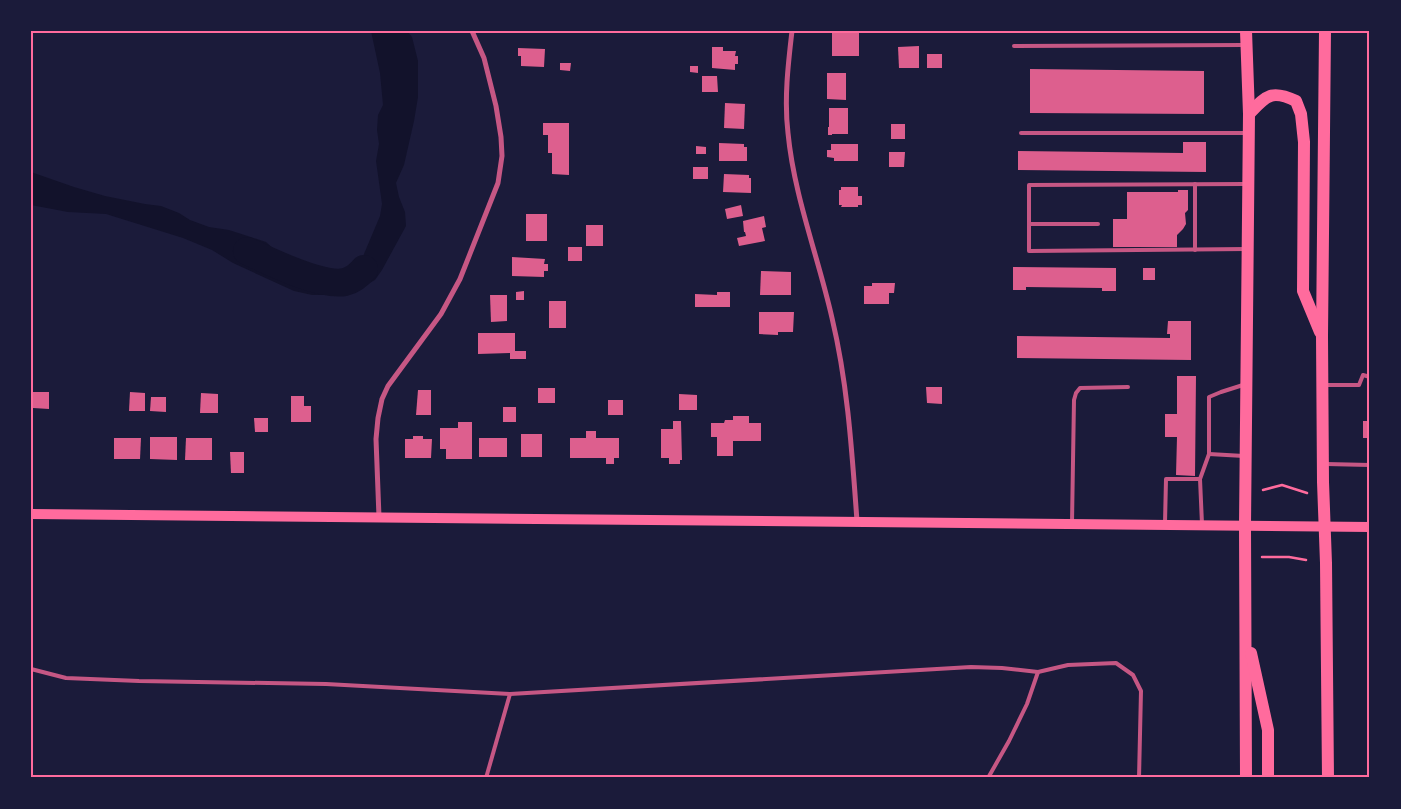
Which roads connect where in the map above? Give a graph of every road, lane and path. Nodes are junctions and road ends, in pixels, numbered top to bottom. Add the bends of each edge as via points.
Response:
1 (472, 31) edge
2 (792, 31) edge
3 (1246, 31) edge
4 (1325, 31) edge
5 (1246, 45) junction
6 (1014, 46) dead end
7 (1249, 114) junction
8 (1021, 133) dead end
9 (1249, 133) junction
10 (1195, 184) junction
11 (1248, 184) junction
12 (1029, 224) junction
13 (1098, 224) dead end
14 (1248, 249) junction
15 (1195, 250) junction
16 (1322, 336) junction
17 (1370, 377) edge
18 (1248, 384) junction
19 (1322, 384) junction
20 (1128, 387) dead end
21 (1209, 454) junction
22 (1247, 456) junction
23 (1323, 464) junction
24 (1370, 465) edge
25 (1200, 479) junction
26 (1263, 490) dead end
27 (1307, 493) dead end
28 (31, 514) edge
29 (380, 517) junction
30 (858, 521) junction
31 (1072, 523) junction
32 (1164, 524) junction
33 (1202, 524) junction
34 (1245, 526) junction
35 (1325, 527) junction
36 (1370, 527) edge
37 (1262, 557) dead end
38 (1306, 560) dead end
39 (1246, 628) junction
40 (31, 668) edge
41 (1038, 672) junction
42 (510, 694) junction
43 (486, 778) edge
44 (988, 778) edge
45 (1139, 778) edge
46 (1246, 778) edge
47 (1268, 778) edge
48 (1328, 778) edge

1 - 29 street via 484,58 496,106 502,156 498,183 460,279 441,314 382,399 376,439
2 - 30 street via 786,105 788,134 796,182 843,370
3 - 5 main road
4 - 16 main road
5 - 6 lane
5 - 7 main road
7 - 9 main road
7 - 16 main road via 1264,98 1275,95 1296,101 1302,114 1303,291
8 - 9 lane
9 - 11 main road
10 - 11 lane
10 - 12 lane via 1029,185
10 - 15 lane
11 - 14 main road
12 - 13 lane
12 - 15 lane via 1029,251
14 - 15 lane
14 - 18 main road
16 - 19 main road
17 - 19 lane via 1364,375 1359,385
18 - 21 lane via 1209,397
18 - 22 main road
19 - 23 main road
20 - 31 lane via 1080,388 1076,393
21 - 22 lane
21 - 25 lane
22 - 34 main road
23 - 24 lane
23 - 35 main road
25 - 32 lane via 1166,479
25 - 33 lane
26 - 27 path via 1282,485
28 - 29 main road
29 - 30 main road
30 - 31 main road
31 - 32 main road
32 - 33 main road
33 - 34 main road
34 - 35 main road
34 - 39 main road
35 - 36 main road
35 - 48 main road
37 - 38 path
39 - 46 main road
39 - 47 main road via 1268,730
40 - 42 lane via 66,678 139,682 326,684
41 - 42 lane via 971,667
41 - 44 lane via 1027,704
41 - 45 lane via 1068,665 1116,663 1133,675 1141,691
42 - 43 lane

